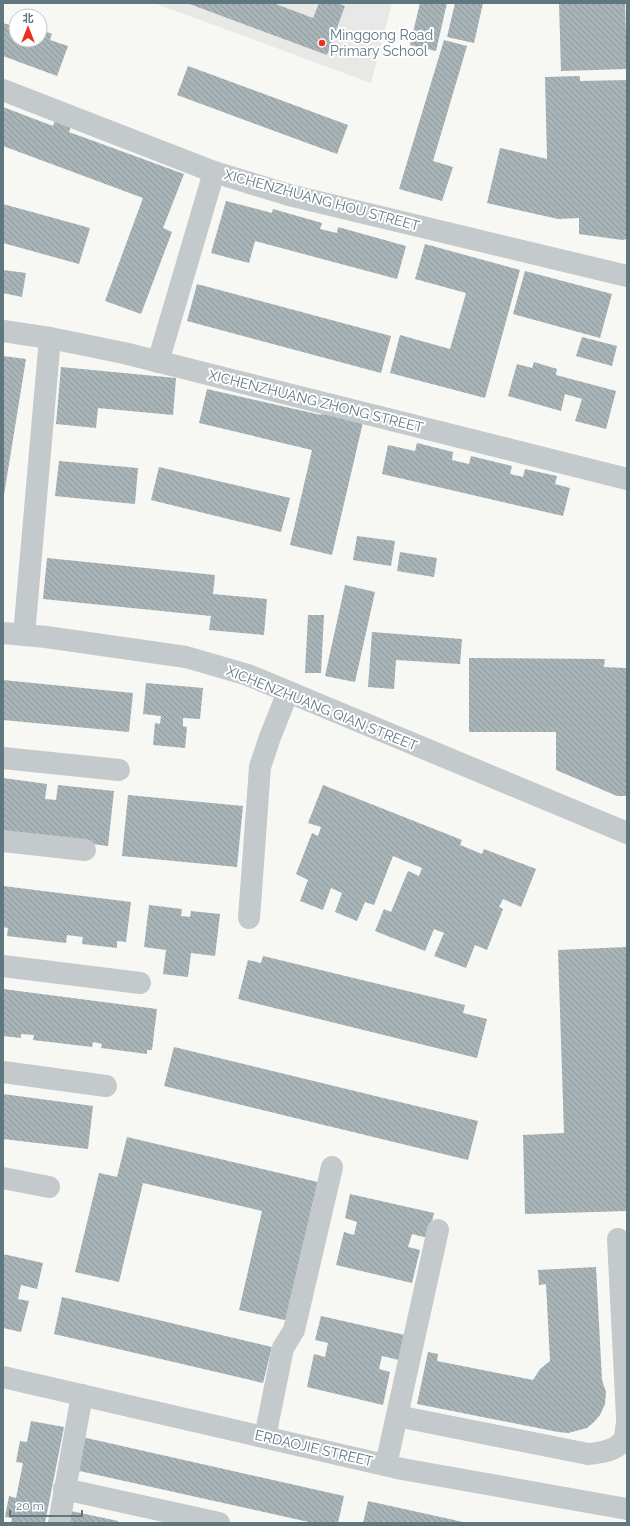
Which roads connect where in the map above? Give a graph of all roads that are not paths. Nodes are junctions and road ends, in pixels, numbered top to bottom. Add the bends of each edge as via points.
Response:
1 (3, 90) edge
2 (214, 172) junction
3 (627, 276) edge
4 (3, 331) edge
5 (50, 338) junction
6 (158, 362) junction
7 (627, 479) edge
8 (3, 633) edge
9 (24, 635) junction
10 (288, 692) junction
11 (3, 758) edge
12 (119, 770) dead end
13 (627, 833) edge
14 (3, 841) edge
15 (85, 850) dead end
16 (249, 918) dead end
17 (3, 966) edge
18 (140, 984) dead end
19 (3, 1072) edge
20 (106, 1086) dead end
21 (332, 1167) dead end
22 (3, 1178) edge
23 (49, 1187) dead end
24 (438, 1230) dead end
25 (618, 1239) dead end
26 (3, 1377) edge
27 (82, 1395) junction
28 (397, 1416) junction
29 (627, 1417) edge
30 (627, 1423) edge
31 (265, 1437) junction
32 (386, 1464) junction
33 (64, 1489) junction
34 (627, 1509) edge
35 (58, 1523) edge
36 (220, 1523) edge

1 - 2 street, XICHENZHUANG HOU STREET
2 - 3 street, XICHENZHUANG HOU STREET via 289,195
2 - 6 street
4 - 5 street, XICHENZHUANG ZHONG STREET
5 - 6 street, XICHENZHUANG ZHONG STREET
5 - 9 street
6 - 7 street, XICHENZHUANG ZHONG STREET
8 - 9 street, XICHENZHUANG QIAN STREET
9 - 10 street, XICHENZHUANG QIAN STREET via 186,657 248,675
10 - 13 street, XICHENZHUANG QIAN STREET
10 - 16 street via 260,767
11 - 12 street
14 - 15 street
17 - 18 street
19 - 20 street
21 - 31 street via 294,1330 283,1348
22 - 23 street
24 - 28 street
25 - 29 street
26 - 27 street, ERDAOJIE STREET
27 - 31 street, ERDAOJIE STREET
27 - 33 street
28 - 30 street via 588,1454 606,1452 620,1443 625,1438
28 - 32 street
31 - 32 street, ERDAOJIE STREET
32 - 34 street, ERDAOJIE STREET
33 - 35 street
33 - 36 street

